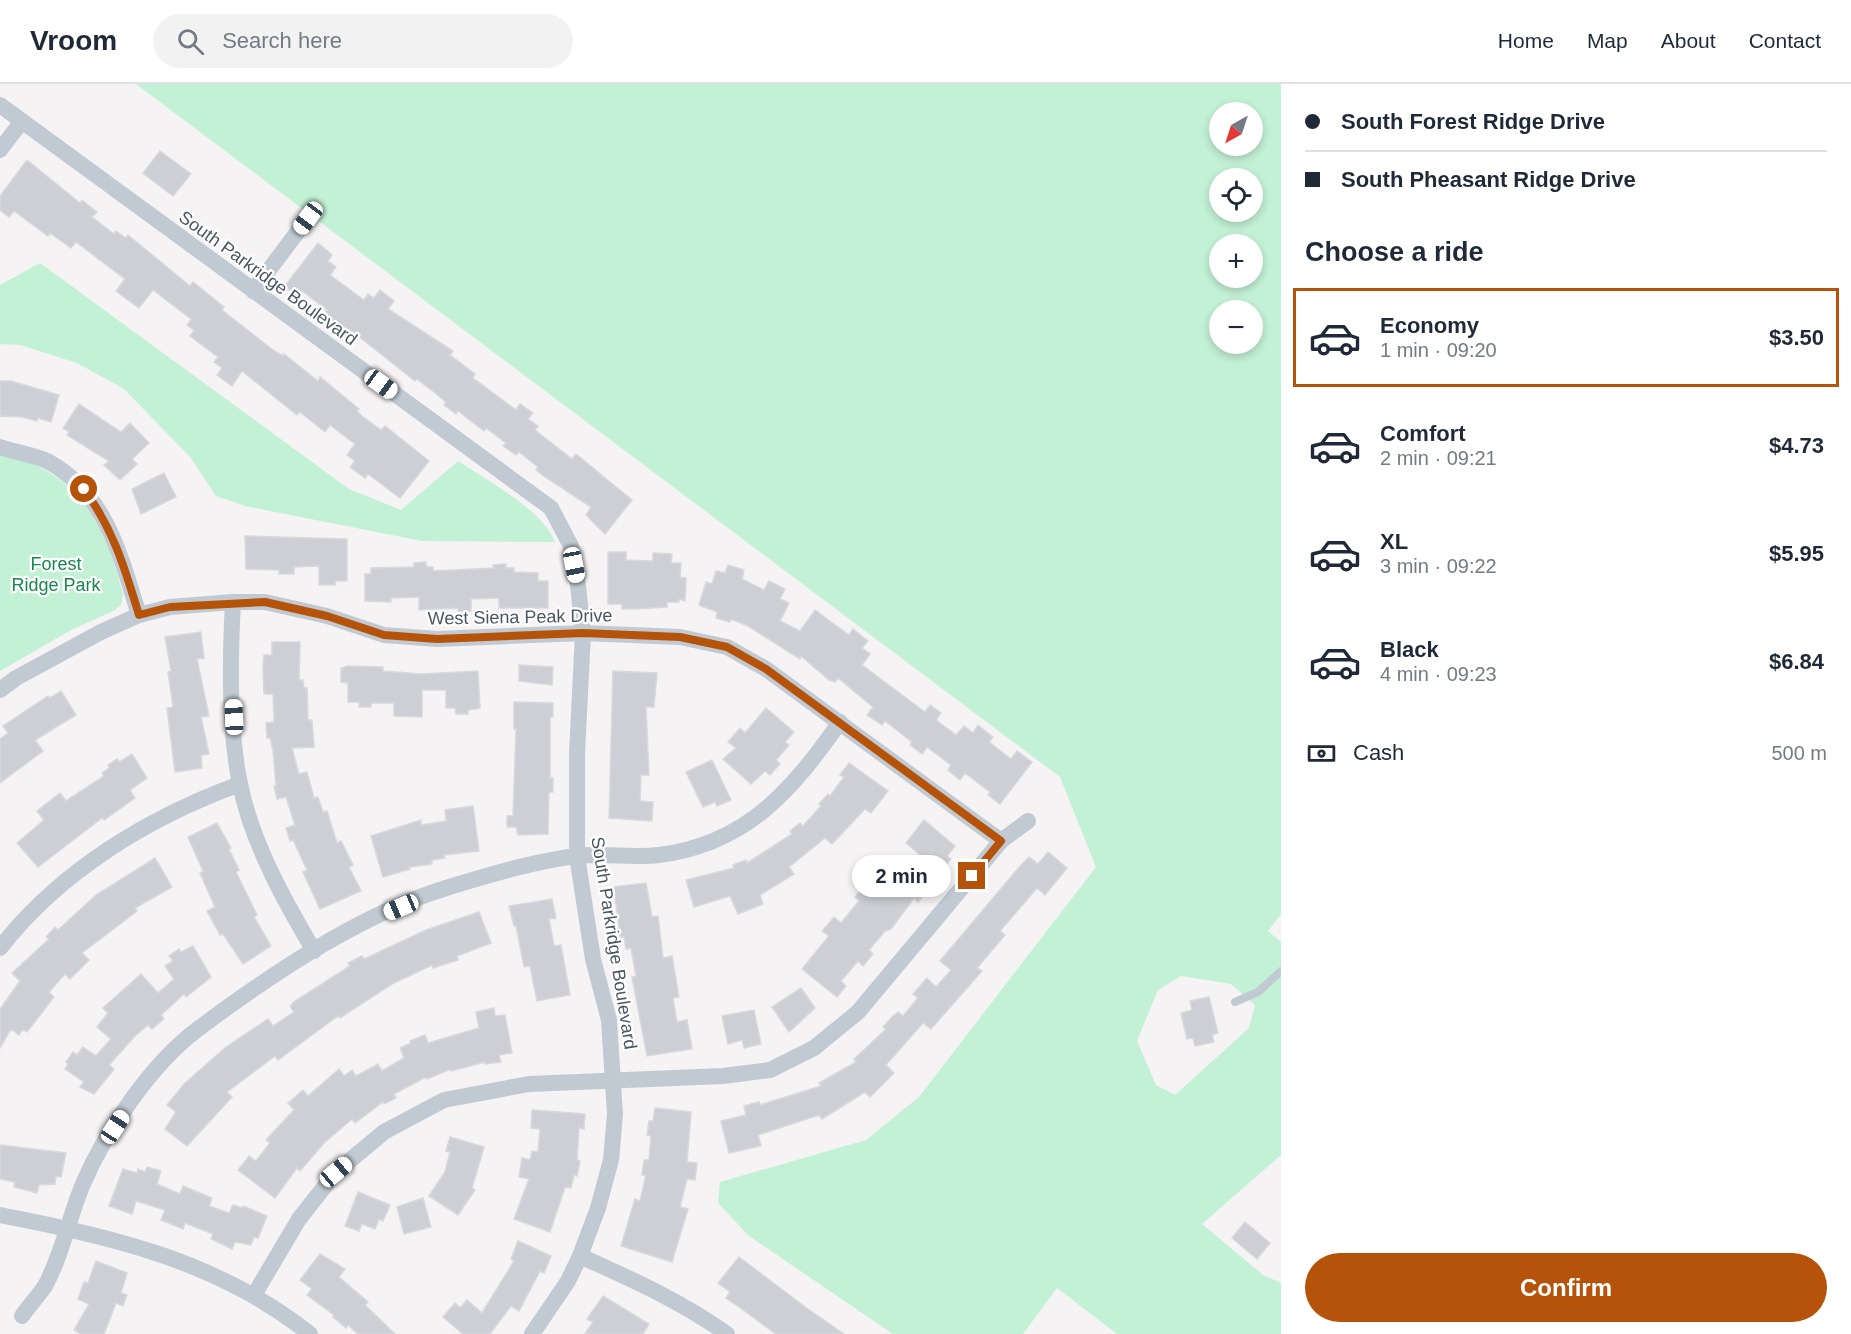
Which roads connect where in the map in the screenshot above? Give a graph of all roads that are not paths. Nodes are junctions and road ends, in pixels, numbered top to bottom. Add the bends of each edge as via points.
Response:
1 (0, 105) edge
2 (22, 121) junction
3 (0, 150) edge
4 (308, 218) dead end
5 (253, 291) junction
6 (0, 447) edge
7 (233, 602) junction
8 (139, 615) junction
9 (583, 633) junction
10 (0, 690) edge
11 (840, 722) junction
12 (240, 784) junction
13 (1028, 821) dead end
14 (1001, 841) junction
15 (578, 856) junction
16 (0, 948) edge
17 (314, 951) junction
18 (1281, 971) edge
19 (1235, 1002) dead end
20 (614, 1080) junction
21 (0, 1215) edge
22 (67, 1227) junction
23 (580, 1256) junction
24 (254, 1295) junction
25 (22, 1316) dead end
26 (310, 1334) edge
27 (532, 1334) edge
28 (727, 1334) edge

1 - 2 street, South Parkridge Boulevard
2 - 3 street
2 - 5 street, South Parkridge Boulevard
4 - 5 street
5 - 9 street, South Parkridge Boulevard via 551,508 571,546
6 - 8 street via 48,462 84,489 105,518
7 - 8 street, West Siena Peak Drive via 170,607
7 - 9 street, West Siena Peak Drive via 265,602 327,616 384,635 437,639
7 - 12 street via 231,643
8 - 10 street, West Siena Peak Drive via 44,662
9 - 11 street, West Siena Peak Drive via 680,637 727,647 766,669
9 - 15 street, South Parkridge Boulevard via 577,754
11 - 14 street, West Siena Peak Drive
11 - 15 street via 784,795 747,823 709,843 659,855
12 - 16 street via 199,799 135,833 82,868 20,923
12 - 17 street via 255,834 284,900
13 - 14 street
14 - 20 street via 858,1012 814,1048 770,1070
15 - 17 street via 445,888 379,916
15 - 20 street, South Parkridge Boulevard via 593,959 609,1020
17 - 22 street via 196,1031 147,1078 84,1182
18 - 19 lane via 1258,992
20 - 23 street, South Parkridge Boulevard via 610,1160
20 - 24 street via 529,1084 444,1100 384,1132 336,1172 306,1209
21 - 22 street
22 - 24 street via 129,1242 209,1272
22 - 25 street via 45,1285
23 - 27 street, South Parkridge Boulevard
23 - 28 street via 665,1295
24 - 26 street

